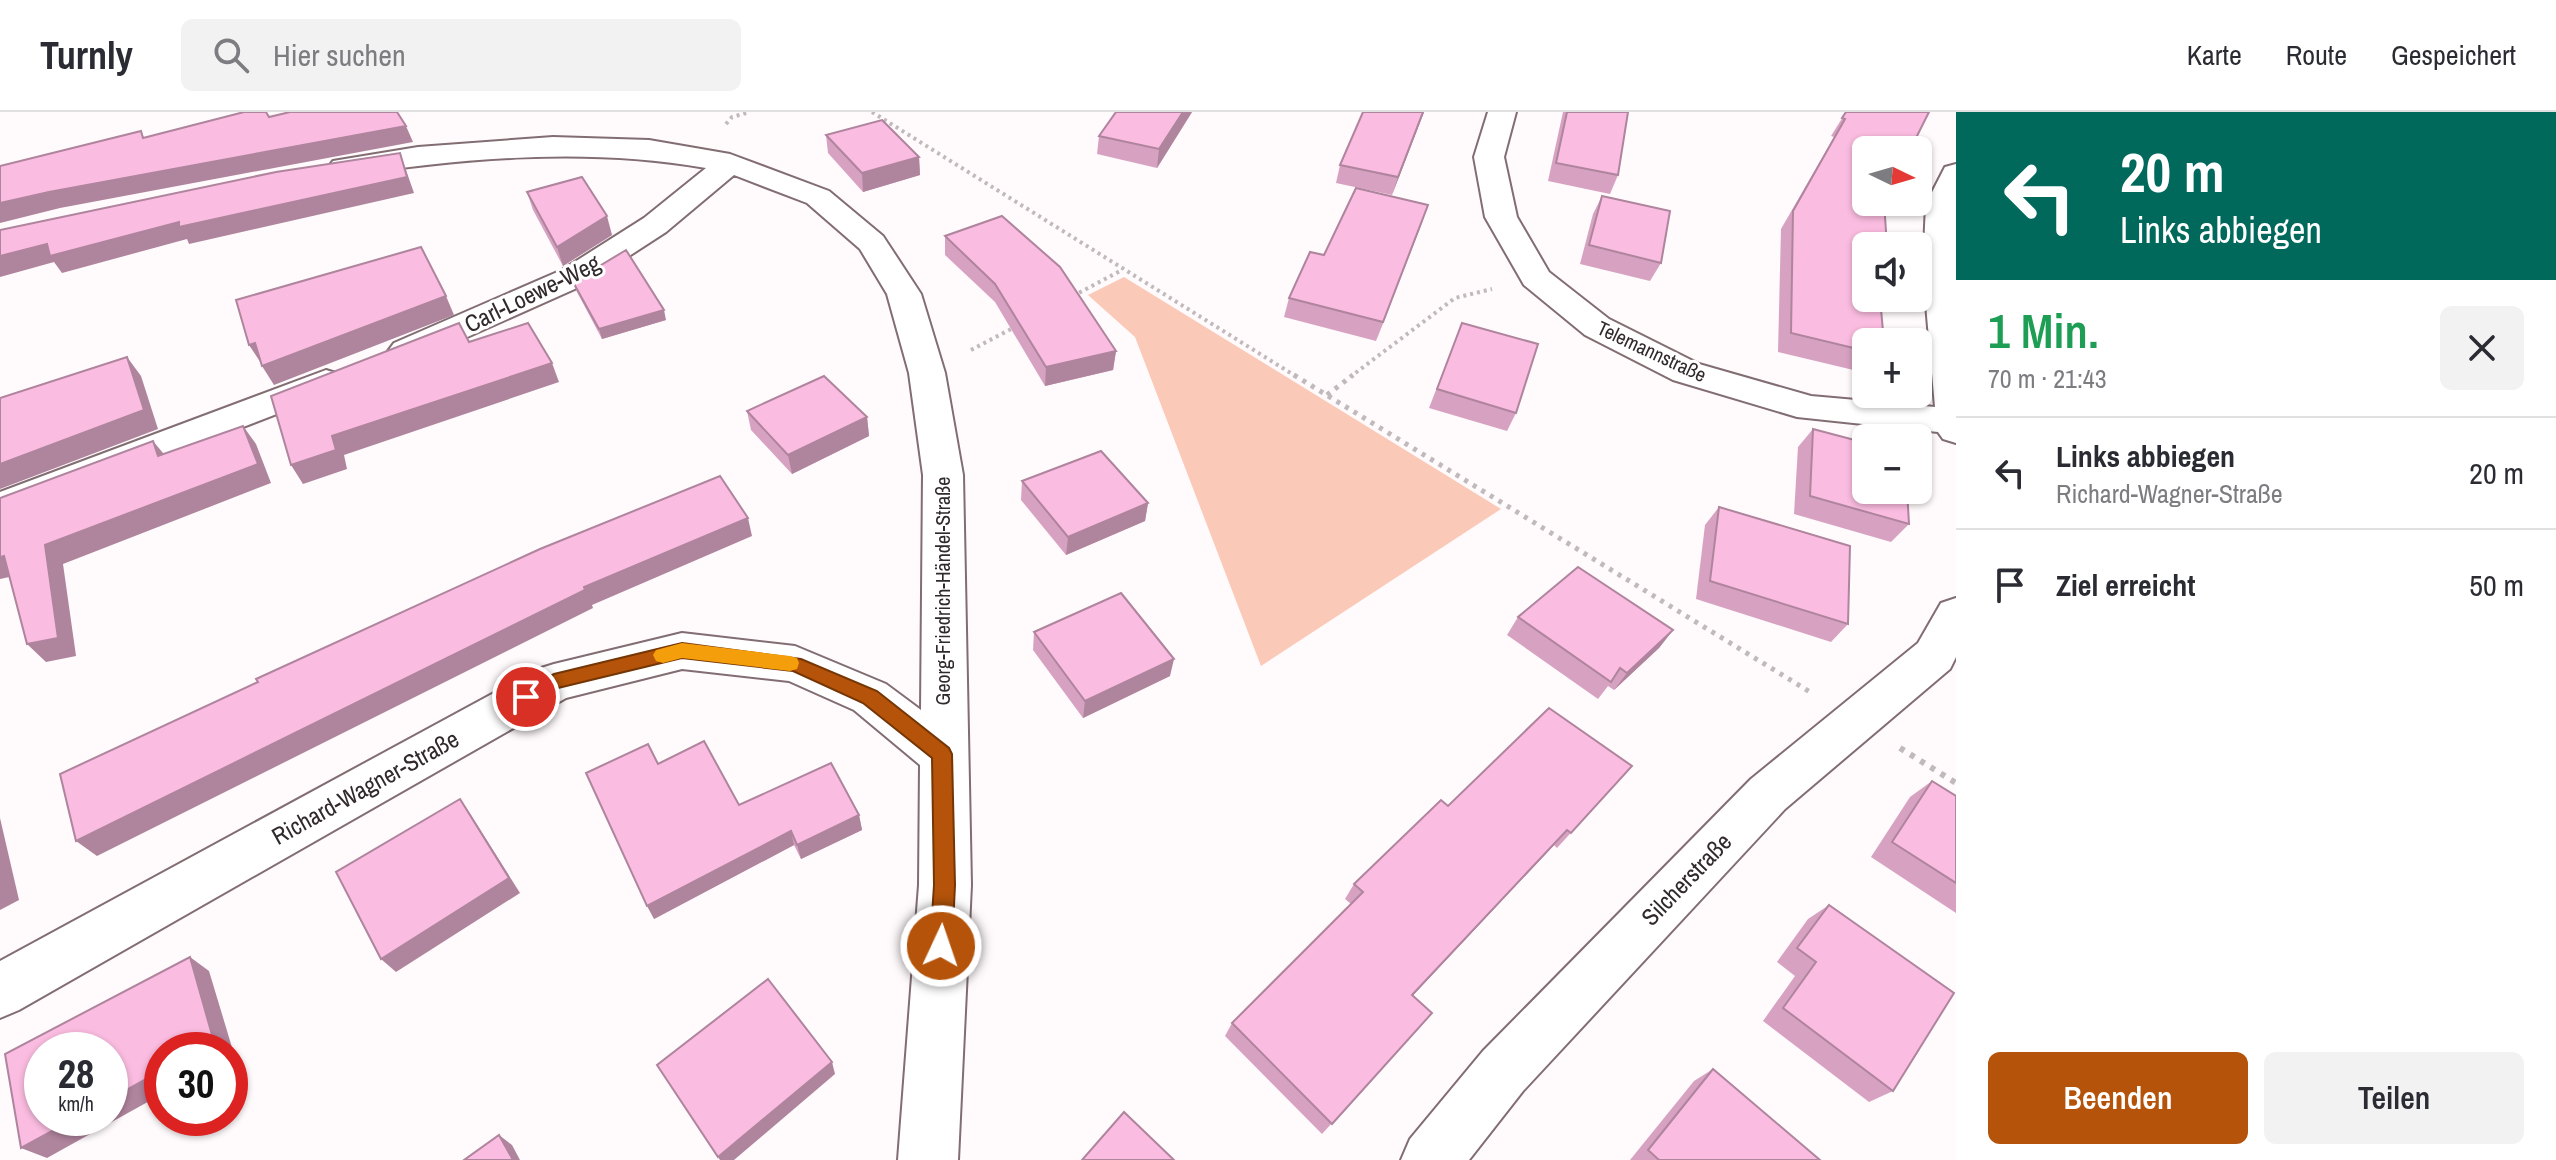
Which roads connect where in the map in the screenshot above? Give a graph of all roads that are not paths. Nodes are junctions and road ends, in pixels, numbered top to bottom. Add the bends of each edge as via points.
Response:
1 (1502, 112) edge
2 (730, 163) junction
3 (315, 171) edge
4 (1956, 173) edge
5 (1955, 424) edge
6 (0, 507) edge
7 (1956, 615) edge
8 (942, 754) junction
9 (0, 991) edge
10 (928, 1160) edge
11 (1431, 1160) edge

1 - 5 street, Telemannstraße via 1489,157 1501,217 1536,278 1597,327 1686,372 1810,408
2 - 3 street, Georg-Friedrich-Händel-Straße via 649,149 553,146 418,156
2 - 6 street, Carl-Loewe-Weg via 655,225 574,277 433,341
2 - 8 street, Georg-Friedrich-Händel-Straße via 818,197 872,243 904,294 927,373 943,475
4 - 5 street via 1941,204 1939,270
7 - 11 street, Silcherstraße via 1934,656 1768,794 1503,1071
8 - 9 street, Richard-Wagner-Straße via 870,697 795,664 682,651 554,682
8 - 10 street via 945,885

